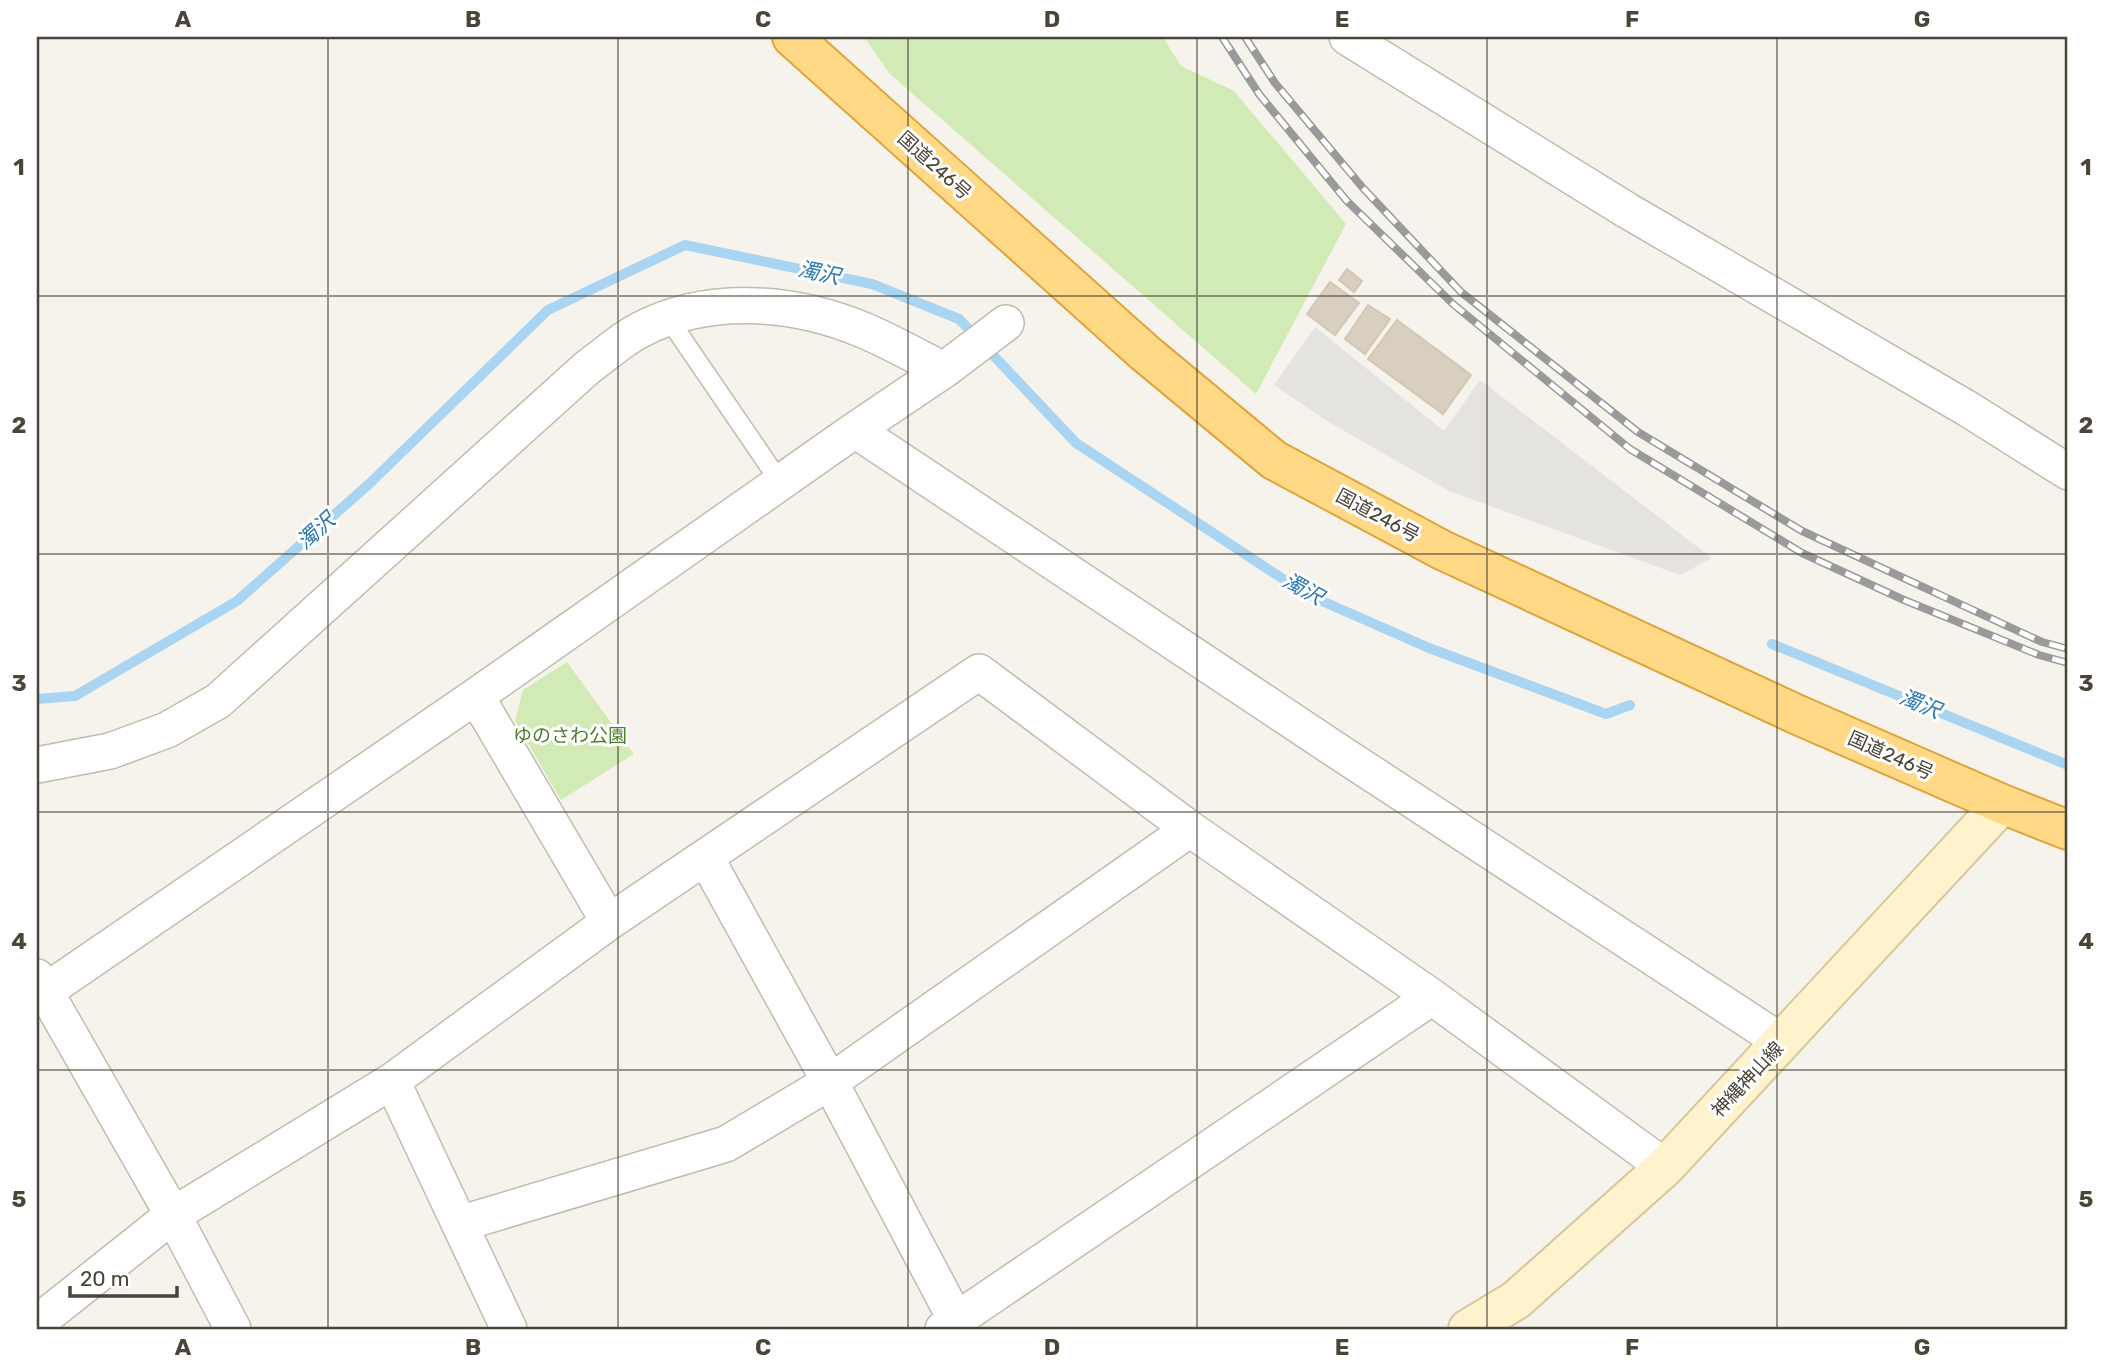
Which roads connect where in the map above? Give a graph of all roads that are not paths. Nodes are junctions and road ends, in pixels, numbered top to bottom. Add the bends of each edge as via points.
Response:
1 (792, 37) edge
2 (1348, 37) edge
3 (668, 318) junction
4 (1006, 323) dead end
5 (955, 361) junction
6 (855, 430) junction
7 (2068, 472) edge
8 (780, 482) junction
9 (477, 696) junction
10 (37, 765) edge
11 (2001, 804) junction
12 (1190, 829) junction
13 (2068, 830) edge
14 (706, 858) junction
15 (609, 922) junction
16 (40, 988) edge
17 (1432, 997) junction
18 (1782, 1042) junction
19 (392, 1081) junction
20 (830, 1082) junction
21 (1665, 1167) junction
22 (173, 1215) junction
23 (459, 1224) junction
24 (37, 1324) edge
25 (949, 1325) edge
26 (233, 1329) edge
27 (509, 1329) edge
28 (1468, 1329) edge

1 - 11 highway, 国道246号 via 1072,289 1273,460 1442,550
2 - 7 street via 1628,211
3 - 5 street via 742,304 788,308
3 - 8 lane
3 - 10 street via 639,330 588,367 218,701 167,730 110,751
4 - 5 street
5 - 6 street
6 - 8 street
6 - 18 street
8 - 9 street
9 - 15 street
9 - 16 street
11 - 13 highway, 国道246号
11 - 18 main road, 神縄神山線
12 - 14 street via 979,672
12 - 17 street
12 - 20 street
14 - 15 street
14 - 20 street
15 - 19 street
16 - 22 street
17 - 21 street
17 - 25 street
18 - 21 main road, 神縄神山線
19 - 22 street
19 - 23 street
20 - 23 street via 726,1144
20 - 25 street
21 - 28 main road, 神縄神山線 via 1516,1300
22 - 24 street
22 - 26 street
23 - 27 street

